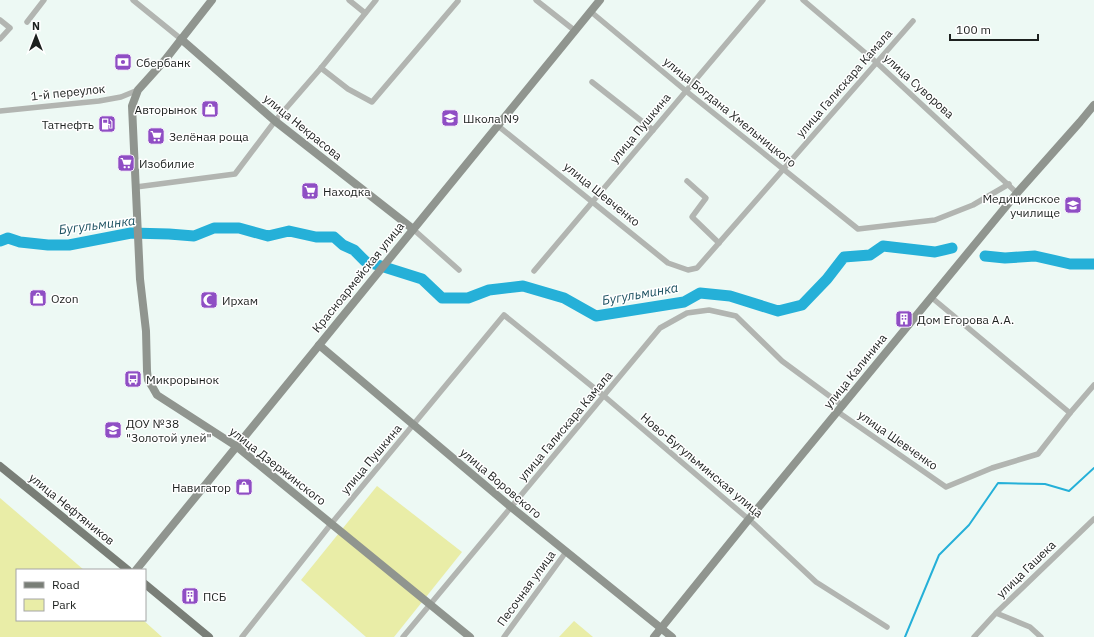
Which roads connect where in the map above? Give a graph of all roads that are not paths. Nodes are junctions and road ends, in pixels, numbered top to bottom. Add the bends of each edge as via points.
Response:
1 (44, 0) edge
2 (134, 0) edge
3 (212, 0) edge
4 (349, 0) edge
5 (376, 0) edge
6 (536, 0) edge
7 (600, 0) edge
8 (763, 0) edge
9 (803, 0) edge
10 (458, 1) edge
11 (590, 11) junction
12 (365, 13) junction
13 (0, 20) edge
14 (913, 20) dead end
15 (27, 22) dead end
16 (574, 30) junction
17 (0, 39) edge
18 (181, 39) junction
19 (876, 62) junction
20 (321, 68) junction
21 (592, 82) dead end
22 (138, 90) junction
23 (686, 91) junction
24 (1094, 105) edge
25 (0, 111) edge
26 (275, 121) junction
27 (497, 125) junction
28 (653, 130) junction
29 (783, 169) junction
30 (687, 181) dead end
31 (1009, 184) junction
32 (136, 187) junction
33 (1017, 193) junction
34 (593, 201) junction
35 (413, 229) junction
36 (719, 242) junction
37 (697, 268) joint
38 (459, 270) dead end
39 (534, 271) dead end
40 (931, 297) junction
41 (504, 316) joint
42 (736, 316) joint
43 (319, 345) junction
44 (1094, 385) edge
45 (604, 396) junction
46 (840, 409) junction
47 (1070, 412) junction
48 (413, 425) junction
49 (236, 446) junction
50 (0, 466) edge
51 (511, 507) junction
52 (1094, 518) edge
53 (749, 519) junction
54 (331, 524) junction
55 (566, 552) junction
56 (127, 569) edge
57 (137, 569) edge
58 (146, 585) edge
59 (430, 604) junction
60 (996, 613) junction
61 (887, 627) dead end
62 (661, 628) junction
63 (209, 637) edge
64 (242, 637) edge
65 (403, 637) edge
66 (470, 637) edge
67 (504, 637) edge
68 (654, 637) edge
69 (672, 637) edge
70 (974, 637) edge
71 (1041, 637) edge

1 - 15 street
2 - 18 street, улица Некрасова
3 - 18 street
4 - 12 street
5 - 12 street
6 - 16 street
7 - 11 street, Красноармейская улица
8 - 23 street, улица Пушкина
9 - 19 street, улица Суворова
10 - 20 street via 372,102
11 - 16 street, Красноармейская улица
11 - 23 street, улица Богдана Хмельницкого
12 - 20 street
13 - 17 street via 10,28
14 - 19 street, улица Галискара Камала
16 - 27 street, Красноармейская улица
18 - 22 street
18 - 26 street, улица Некрасова
19 - 29 street, улица Галискара Камала
19 - 31 street, улица Суворова
20 - 26 street
21 - 28 street
22 - 25 street, 1-й переулок via 121,97 99,101
22 - 32 street, улица Дзержинского via 132,106
23 - 28 street, улица Пушкина
23 - 29 street, улица Богдана Хмельницкого
24 - 33 street, улица Калинина
26 - 32 street via 235,174
26 - 35 street, улица Некрасова
27 - 34 street, улица Шевченко
27 - 35 street, Красноармейская улица
28 - 34 street, улица Пушкина
29 - 31 street, улица Богдана Хмельницкого via 858,229 935,220 973,205
29 - 36 street, улица Галискара Камала
30 - 36 street via 706,198 692,217
31 - 33 street, улица Суворова
32 - 49 street, улица Дзержинского via 148,380 157,394
33 - 40 street, улица Калинина
34 - 37 street, улица Шевченко via 668,262 688,270
34 - 39 street, улица Пушкина
35 - 38 street, улица Некрасова
35 - 43 street, Красноармейская улица
36 - 37 street, улица Галискара Камала
40 - 46 street, улица Калинина
40 - 47 street
41 - 45 street, Ново-Бугульминская улица
41 - 48 street, улица Пушкина
42 - 45 street, улица Галискара Камала via 709,310 687,313 660,328
42 - 46 street, улица Шевченко via 782,361
43 - 48 street, улица Воровского
43 - 49 street, Красноармейская улица
44 - 47 street
45 - 51 street, улица Галискара Камала
45 - 53 street, Ново-Бугульминская улица
46 - 47 street, улица Шевченко via 946,487 992,468 1038,454
46 - 53 street, улица Калинина
48 - 51 street, улица Воровского
48 - 54 street, улица Пушкина
49 - 54 street, улица Дзержинского
49 - 57 street, Красноармейская улица
50 - 56 main road, улица Нефтяников
51 - 55 street, улица Воровского
51 - 59 street, улица Галискара Камала
52 - 60 street, улица Гашека
53 - 61 street, Ново-Бугульминская улица via 816,582
53 - 62 street, улица Калинина
54 - 59 street, улица Дзержинского
54 - 64 street, улица Пушкина
55 - 62 street, улица Воровского
55 - 67 street, Песочная улица
58 - 63 main road
59 - 65 street, улица Галискара Камала
59 - 66 street, улица Дзержинского
60 - 70 street, улица Гашека
60 - 71 street via 1030,627
62 - 68 street, улица Калинина
62 - 69 street, улица Воровского

